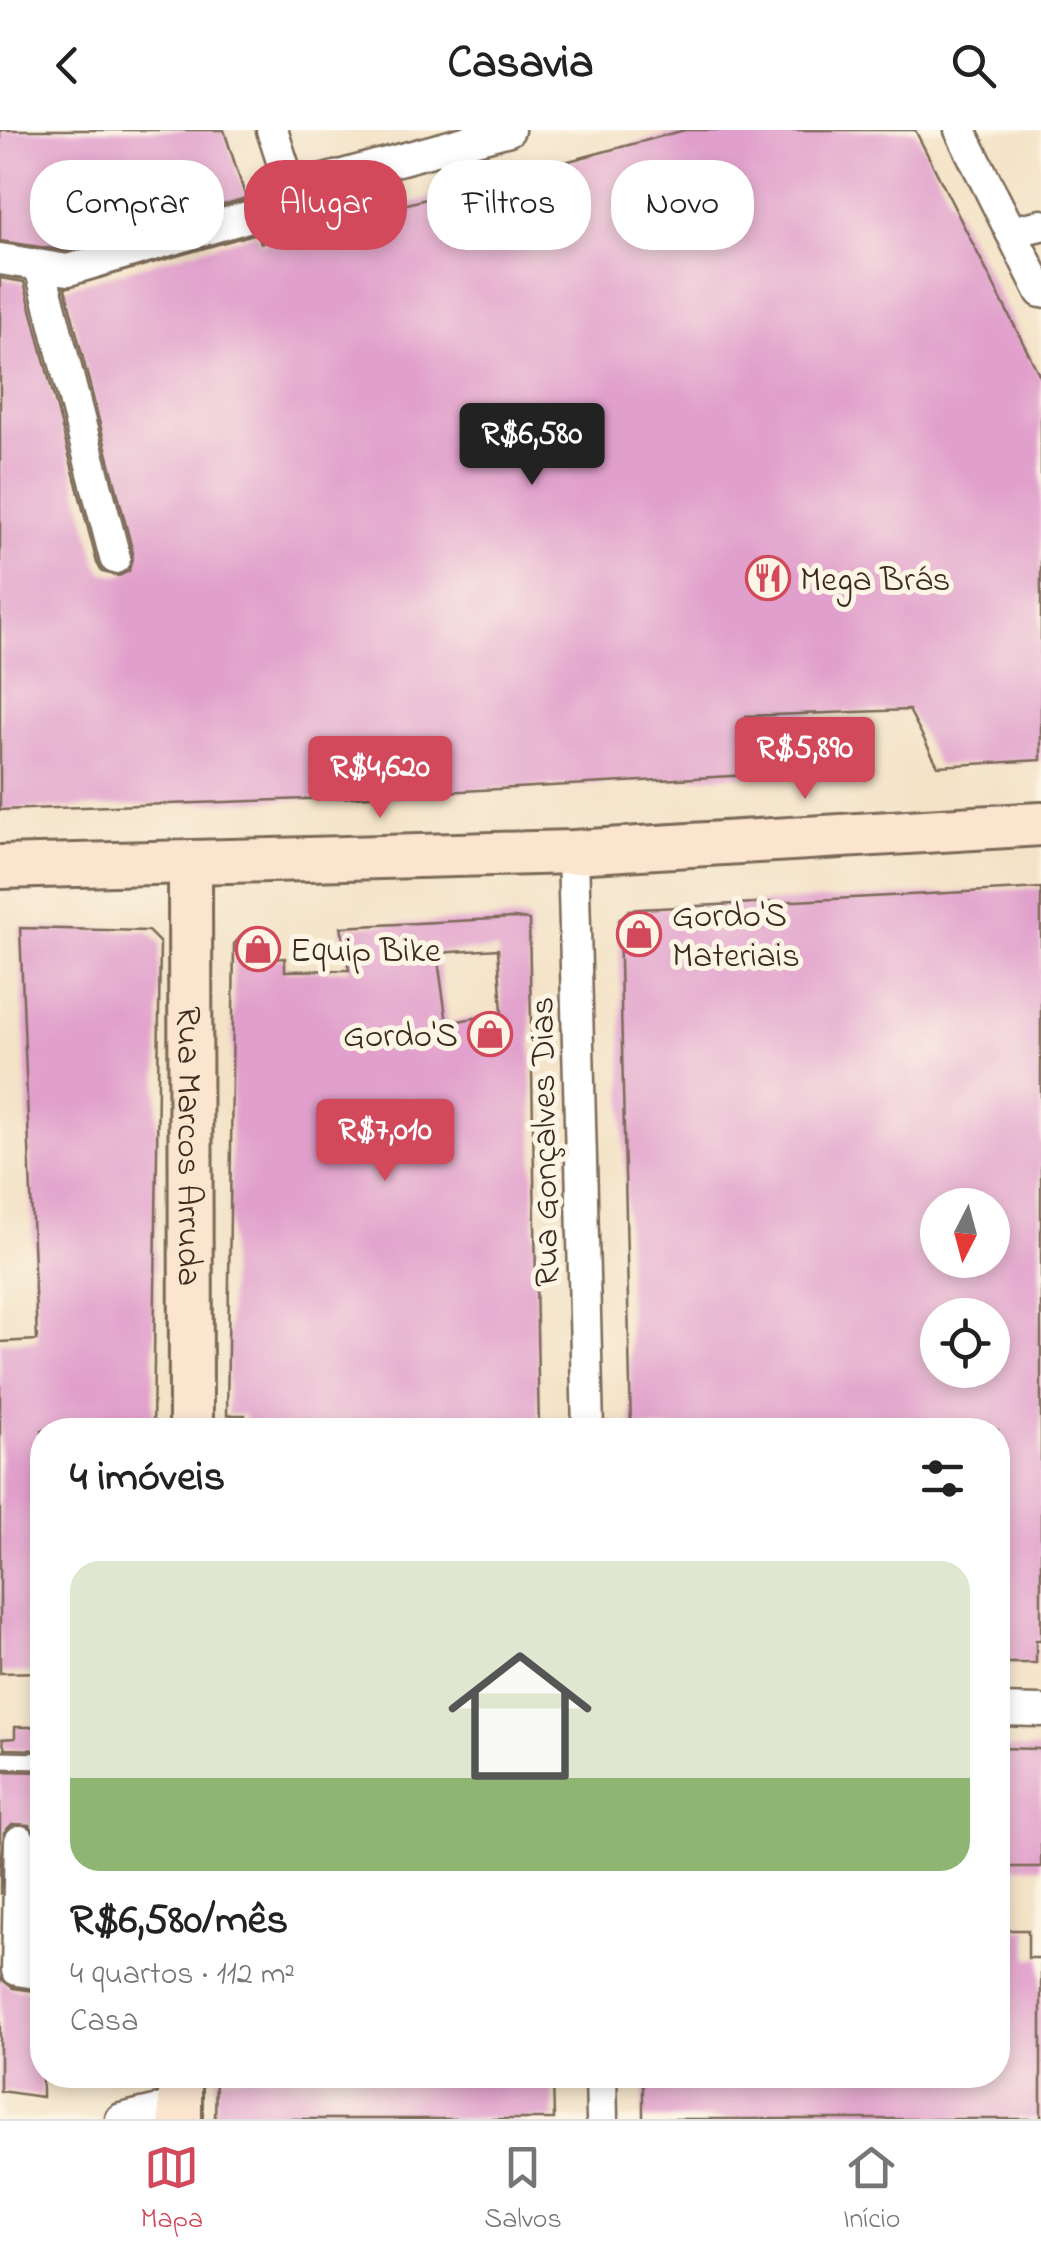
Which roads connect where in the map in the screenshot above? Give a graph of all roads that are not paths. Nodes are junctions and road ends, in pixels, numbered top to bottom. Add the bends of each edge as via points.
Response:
1 (272, 130) edge
2 (509, 130) edge
3 (960, 130) edge
4 (282, 160) edge
5 (399, 160) edge
6 (244, 218) edge
7 (1041, 225) edge
8 (1010, 232) junction
9 (0, 258) edge
10 (40, 267) junction
11 (1041, 292) edge
12 (115, 558) dead end
13 (1041, 824) edge
14 (573, 852) junction
15 (190, 864) junction
16 (0, 867) edge
17 (191, 1418) edge
18 (588, 1418) edge
19 (1010, 1710) edge
20 (1041, 1711) edge
21 (0, 1760) edge
22 (30, 1761) edge
23 (20, 1842) dead end
24 (30, 1972) edge
25 (601, 2088) edge
26 (180, 2100) edge
27 (121, 2119) edge
28 (602, 2119) edge

1 - 4 street
2 - 5 street
3 - 8 street
6 - 10 street via 68,270
7 - 8 street
8 - 11 street
9 - 10 street
10 - 12 street
13 - 14 main road
14 - 15 main road
14 - 18 street, Rua Gonçalves Dias
15 - 16 main road
15 - 17 main road, Rua Marcos Arruda
19 - 20 street
21 - 22 lane
23 - 24 street via 18,1970
25 - 28 street
26 - 27 street

